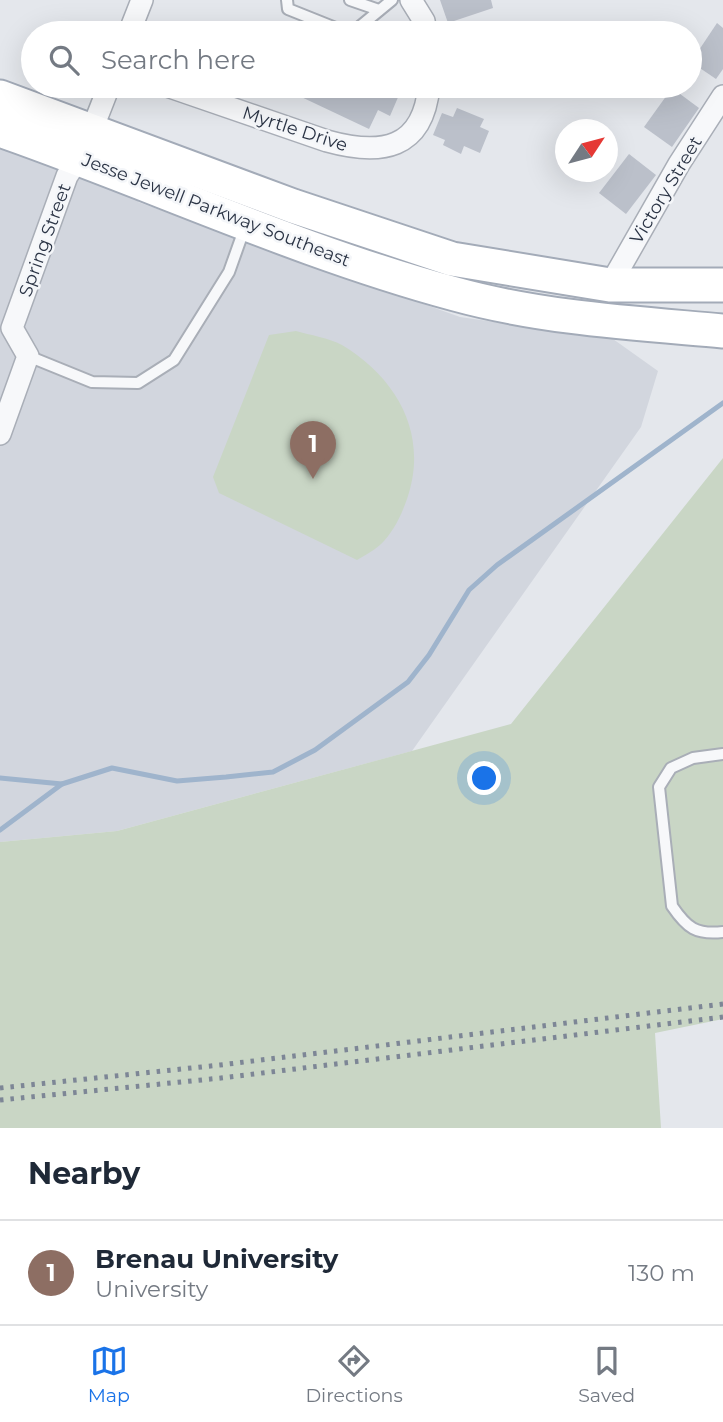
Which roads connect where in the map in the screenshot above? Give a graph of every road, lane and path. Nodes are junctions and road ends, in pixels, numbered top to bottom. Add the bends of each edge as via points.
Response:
1 (142, 0) edge
2 (350, 0) edge
3 (392, 0) edge
4 (411, 0) edge
5 (288, 5) edge
6 (379, 10) junction
7 (134, 21) edge
8 (323, 21) edge
9 (365, 21) edge
10 (423, 21) edge
11 (723, 96) edge
12 (0, 97) edge
13 (105, 98) edge
14 (202, 98) edge
15 (428, 98) edge
16 (0, 130) edge
17 (86, 144) junction
18 (246, 224) junction
19 (610, 285) junction
20 (723, 285) edge
21 (723, 331) edge
22 (28, 356) junction
23 (0, 434) edge
24 (723, 754) edge
25 (723, 932) edge

1 - 7 street
2 - 6 lane
3 - 6 lane
4 - 10 street
5 - 8 lane
6 - 9 lane
11 - 19 street, Victory Street
12 - 17 main road, Jesse Jewell Parkway Southeast
13 - 17 street, Spring Street
14 - 15 street, Myrtle Drive via 327,141 380,149 411,136
16 - 17 main road, Jesse Jewell Parkway Southeast
17 - 18 main road, Jesse Jewell Parkway Southeast
17 - 19 main road, Jesse Jewell Parkway Southeast via 452,258
17 - 22 street, Spring Street via 67,176 12,328
18 - 21 main road, Jesse Jewell Parkway Southeast via 455,294 546,314
18 - 22 lane via 229,272 174,360 138,383 92,382
19 - 20 main road, Jesse Jewell Parkway Southeast
22 - 23 street
24 - 25 lane via 693,758 671,768 659,787 672,906 683,922 704,934

